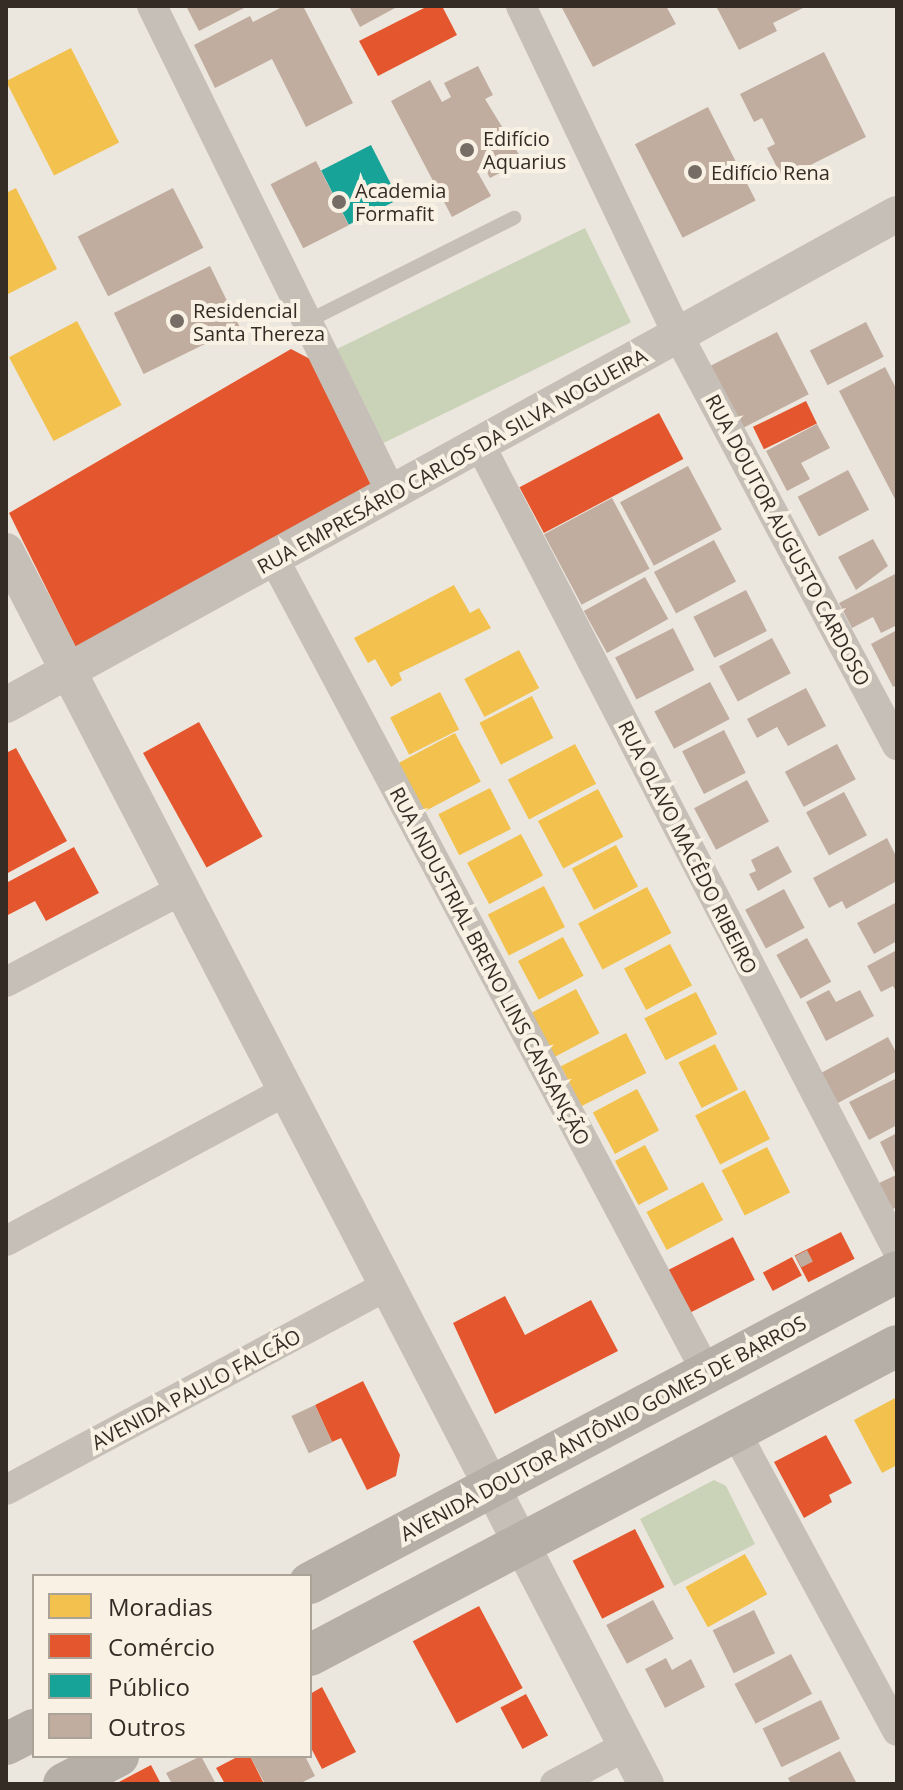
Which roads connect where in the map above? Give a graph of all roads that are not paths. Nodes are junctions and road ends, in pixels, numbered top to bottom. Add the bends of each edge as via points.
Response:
1 (152, 6) edge
2 (521, 6) edge
3 (514, 218) dead end
4 (894, 224) edge
5 (306, 322) junction
6 (678, 335) junction
7 (480, 445) junction
8 (392, 494) junction
9 (6, 551) edge
10 (274, 559) junction
11 (66, 674) junction
12 (6, 705) edge
13 (897, 745) edge
14 (179, 891) junction
15 (6, 982) edge
16 (284, 1092) junction
17 (6, 1241) edge
18 (894, 1272) edge
19 (385, 1287) junction
20 (897, 1346) edge
21 (707, 1373) junction
22 (735, 1431) junction
23 (490, 1488) junction
24 (6, 1490) edge
25 (520, 1545) junction
26 (312, 1582) edge
27 (312, 1654) edge
28 (32, 1731) edge
29 (897, 1731) edge
30 (6, 1744) edge
31 (626, 1746) junction
32 (114, 1758) edge
33 (64, 1784) edge
34 (555, 1784) edge
35 (646, 1784) edge

1 - 5 street
2 - 6 street, RUA DOUTOR AUGUSTO CARDOSO
3 - 5 lane
4 - 6 street, RUA EMPRESÁRIO CARLOS DA SILVA NOGUEIRA
5 - 8 street
6 - 7 street, RUA EMPRESÁRIO CARLOS DA SILVA NOGUEIRA
6 - 13 street, RUA DOUTOR AUGUSTO CARDOSO
7 - 8 street, RUA EMPRESÁRIO CARLOS DA SILVA NOGUEIRA
7 - 18 street, RUA OLAVO MACÊDO RIBEIRO
8 - 10 street, RUA EMPRESÁRIO CARLOS DA SILVA NOGUEIRA
9 - 11 street
10 - 11 street, RUA EMPRESÁRIO CARLOS DA SILVA NOGUEIRA
10 - 21 street, RUA INDUSTRIAL BRENO LINS CANSANÇÃO
11 - 12 street, RUA EMPRESÁRIO CARLOS DA SILVA NOGUEIRA
11 - 14 street
14 - 15 street
14 - 16 street
16 - 17 street
16 - 19 street
18 - 21 main road, AVENIDA DOUTOR ANTÔNIO GOMES DE BARROS
19 - 23 street
19 - 24 street, AVENIDA PAULO FALCÃO
20 - 22 main road
21 - 23 main road, AVENIDA DOUTOR ANTÔNIO GOMES DE BARROS
22 - 25 main road
22 - 29 street
23 - 25 street
23 - 26 main road, AVENIDA DOUTOR ANTÔNIO GOMES DE BARROS
25 - 27 main road
25 - 31 street
28 - 30 main road
31 - 34 street
31 - 35 street
32 - 33 main road

